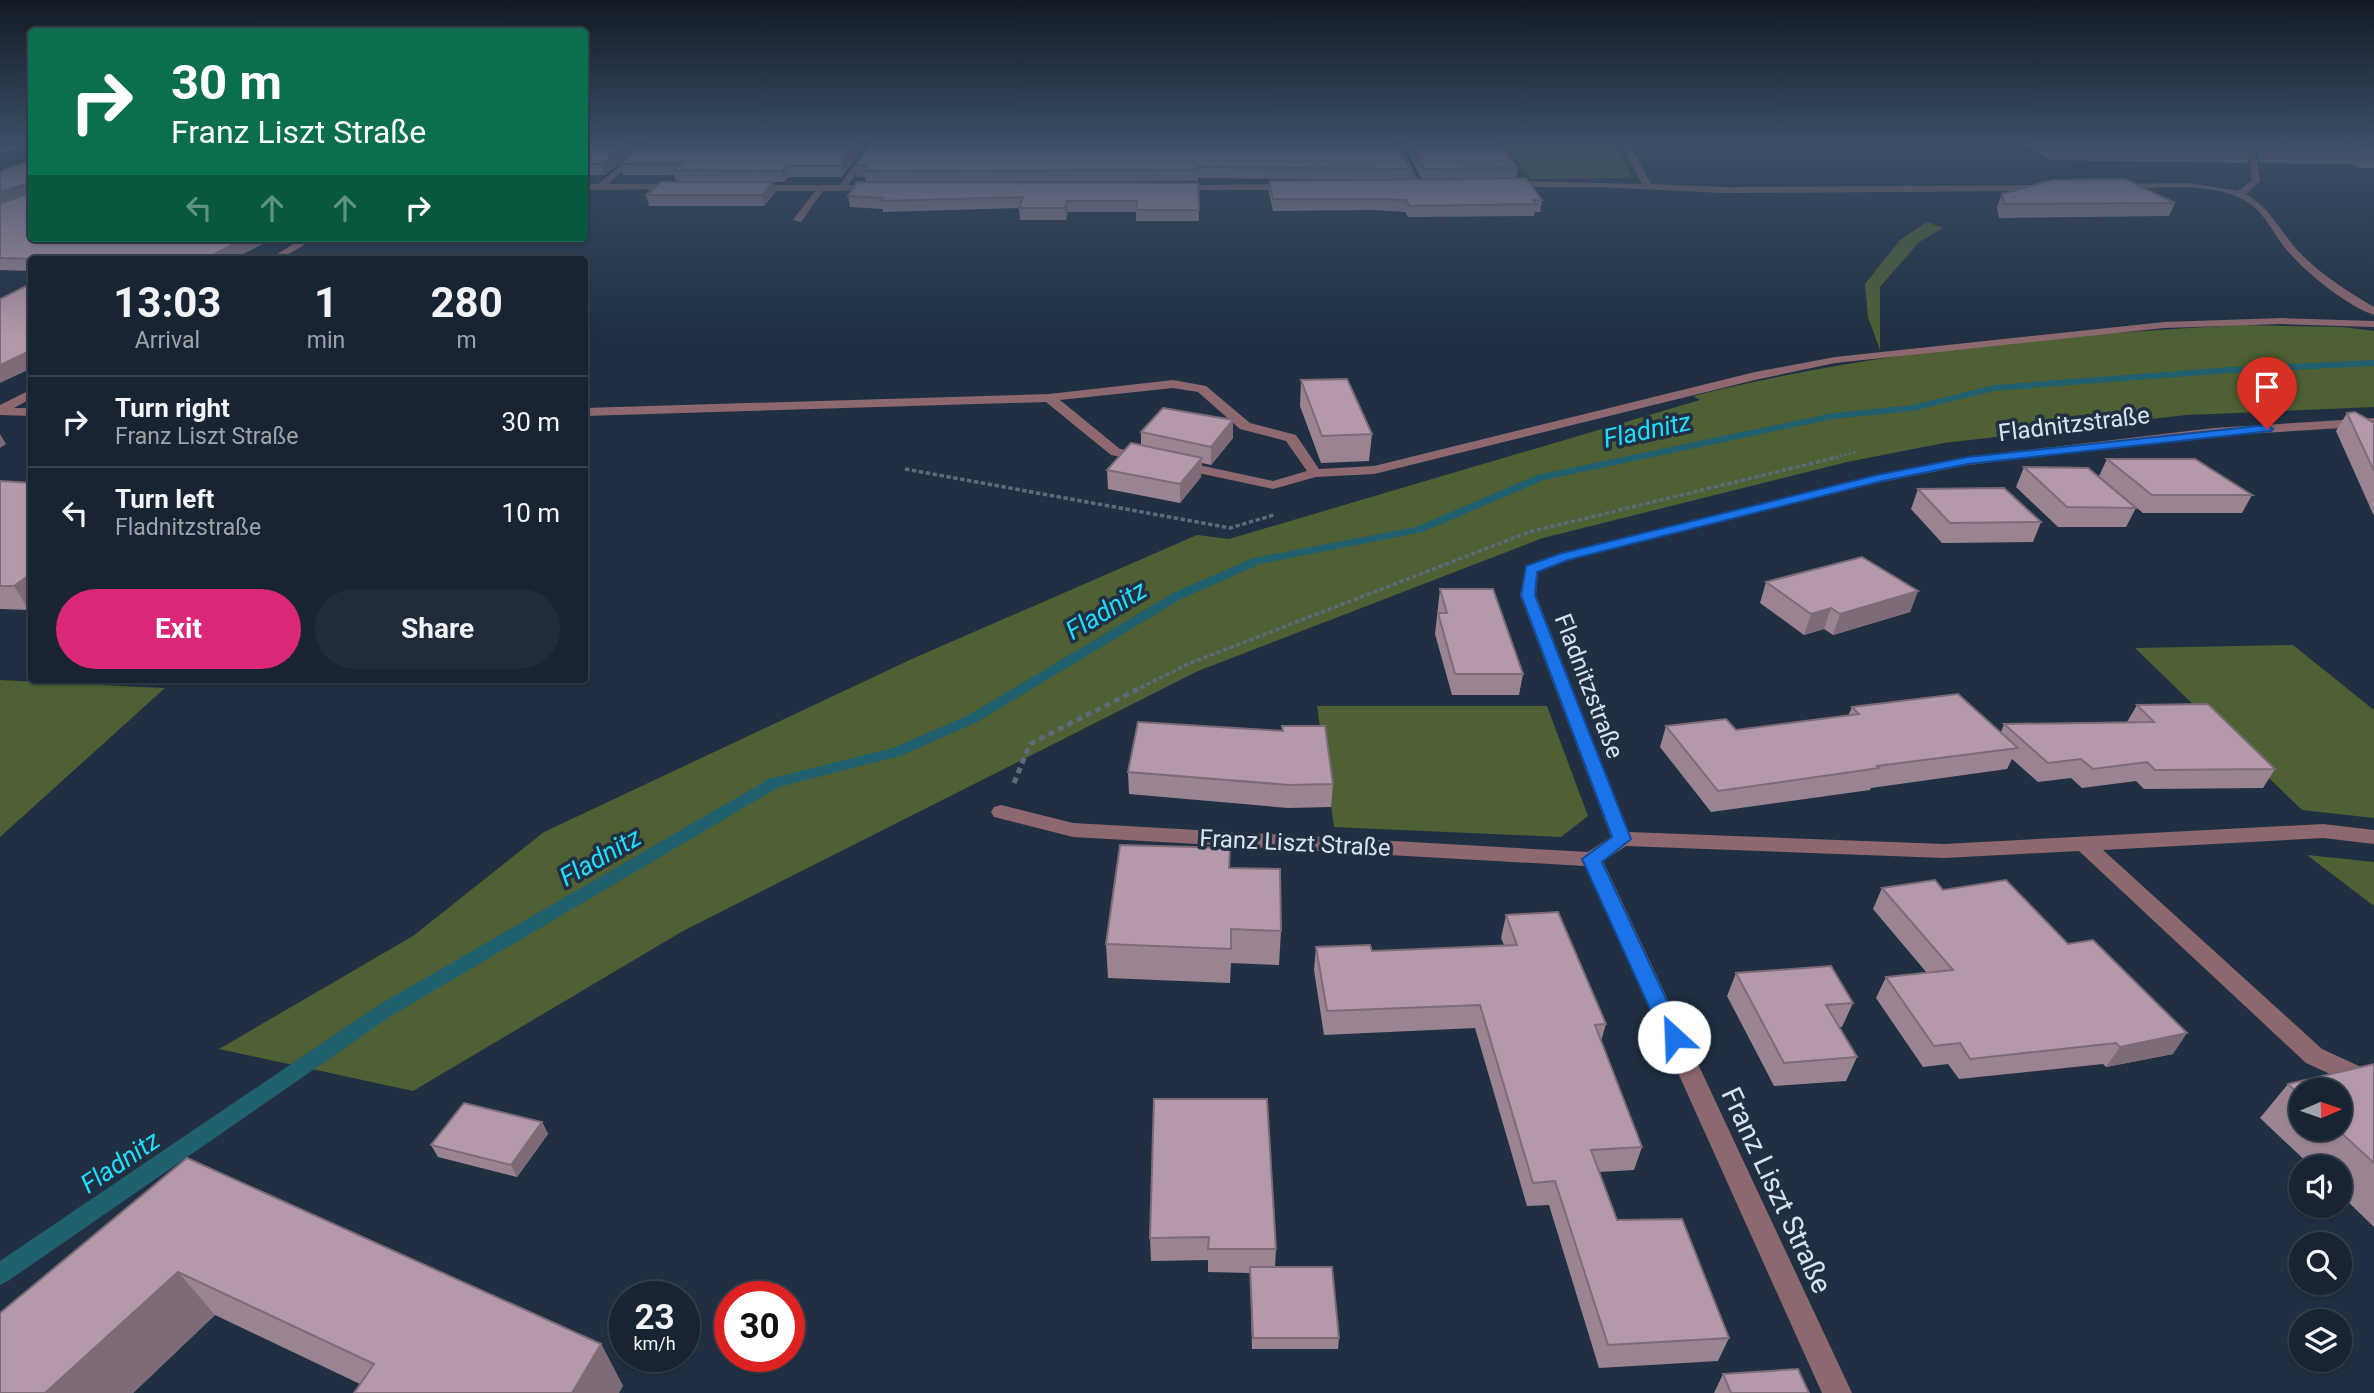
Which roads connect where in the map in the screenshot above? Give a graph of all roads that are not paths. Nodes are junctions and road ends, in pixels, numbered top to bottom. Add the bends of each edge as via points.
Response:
1 (807, 208) edge
2 (2259, 208) edge
3 (798, 220) dead end
4 (303, 242) edge
5 (279, 256) edge
6 (2374, 312) edge
7 (2374, 324) edge
8 (28, 395) edge
9 (1049, 398) junction
10 (0, 411) edge
11 (28, 412) edge
12 (588, 412) edge
13 (2374, 422) edge
14 (1315, 473) junction
15 (1001, 812) road end
16 (2374, 837) edge
17 (1622, 839) junction
18 (2084, 844) junction
19 (1592, 859) junction
20 (2374, 1084) edge
21 (1838, 1393) edge

1 - 3 street
2 - 6 street via 2323,280
4 - 5 street
7 - 14 street via 2257,321 2164,325 1847,359 1755,376 1374,470
8 - 10 street
9 - 12 street
9 - 14 street via 1116,452 1273,485
9 - 14 street via 1173,384 1202,389 1245,426 1291,438
10 - 11 street
13 - 17 street, Fladnitzstraße via 2214,432 1968,461 1877,479 1531,569 1528,595
15 - 19 street, Franz Liszt Straße via 1073,830
16 - 18 street via 2323,831
17 - 18 street via 1944,851
17 - 19 street
18 - 20 street via 2314,1056
19 - 21 street, Franz Liszt Straße

